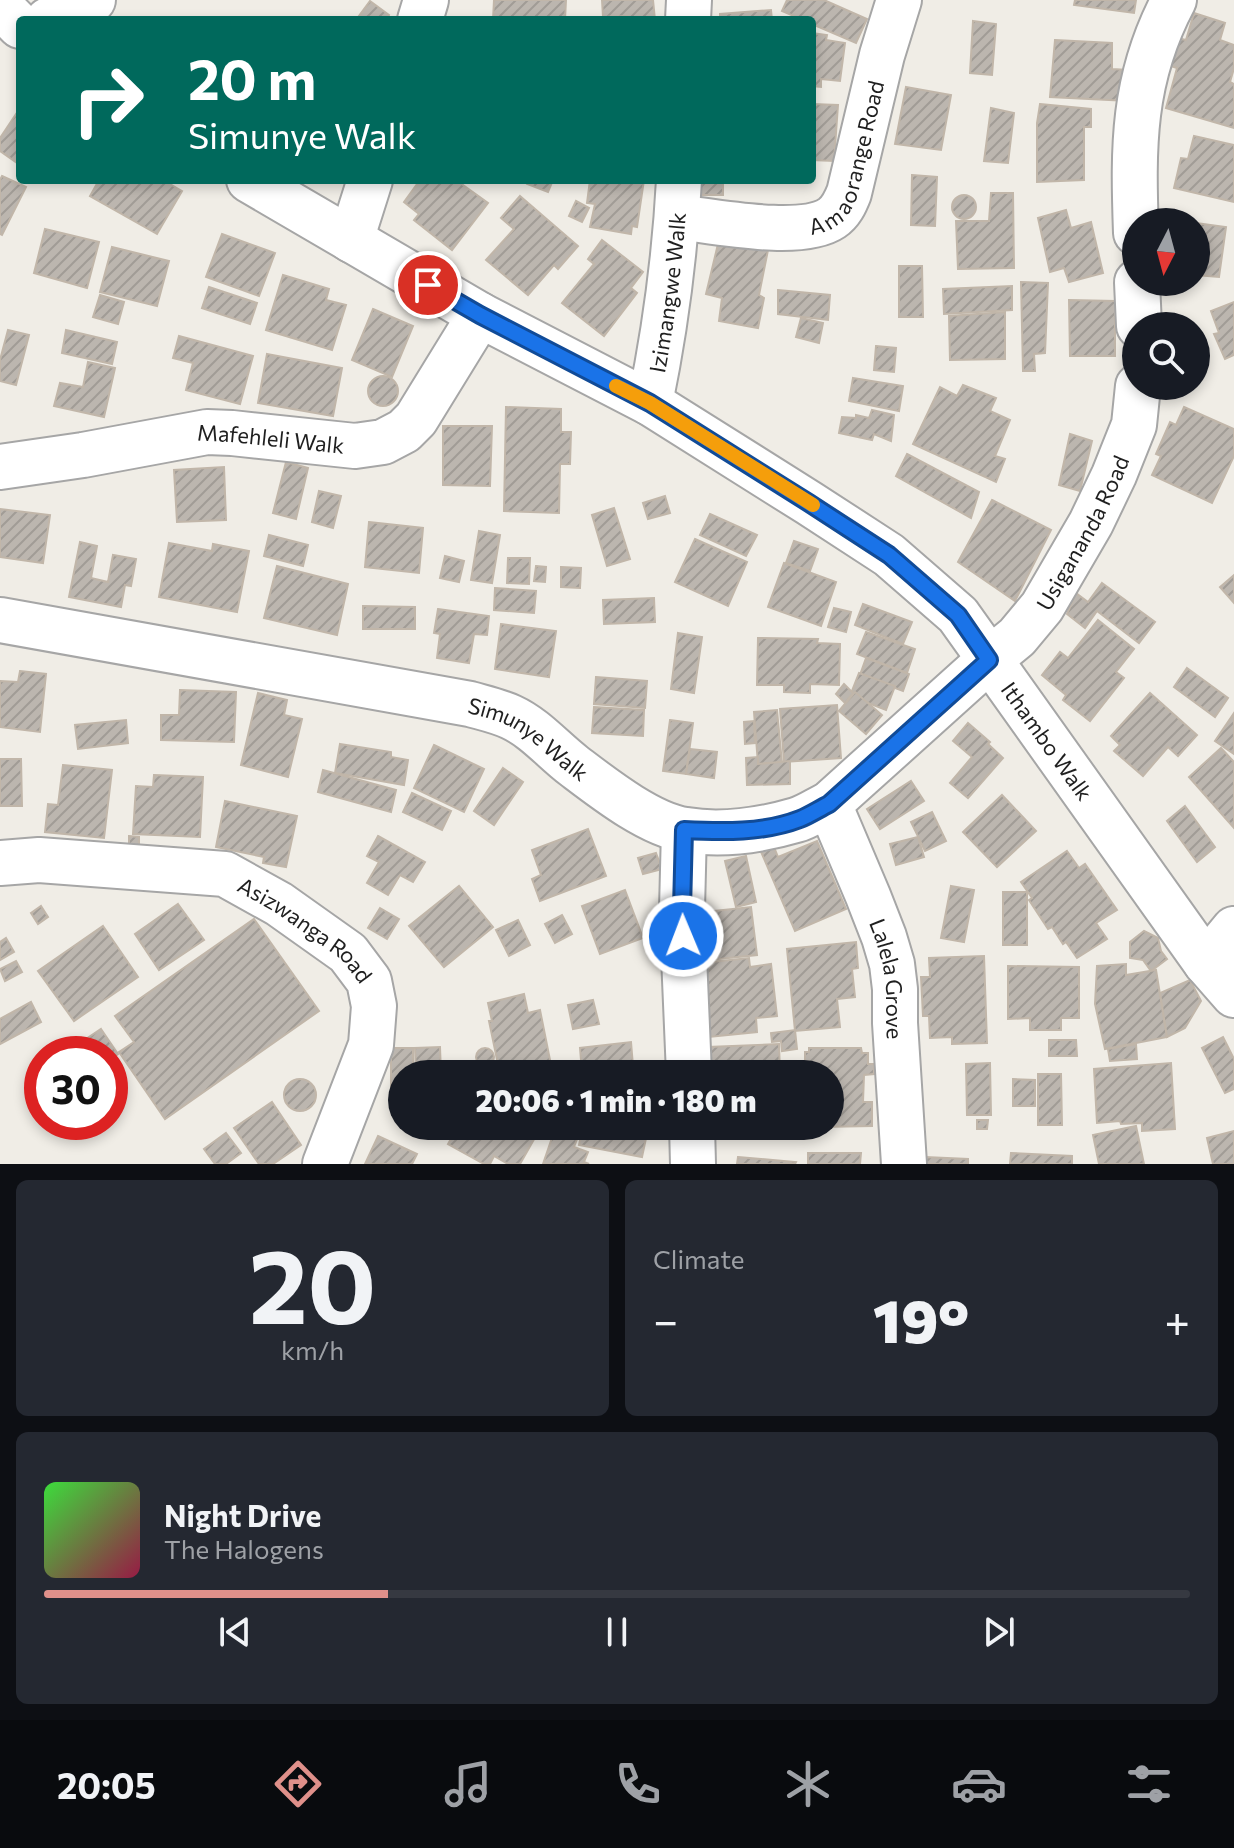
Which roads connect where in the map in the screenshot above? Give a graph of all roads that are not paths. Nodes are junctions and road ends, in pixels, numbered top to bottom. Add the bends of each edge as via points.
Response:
1 (96, 0) edge
2 (899, 0) edge
3 (1174, 0) edge
4 (0, 6) edge
5 (58, 16) edge
6 (16, 22) edge
7 (256, 184) edge
8 (369, 184) edge
9 (678, 199) edge
10 (1135, 208) edge
11 (351, 240) junction
12 (480, 315) junction
13 (1137, 400) edge
14 (650, 403) junction
15 (0, 467) edge
16 (0, 620) edge
17 (989, 660) junction
18 (829, 804) junction
19 (684, 830) junction
20 (0, 863) edge
21 (1234, 929) edge
22 (1206, 963) junction
23 (1234, 995) edge
24 (688, 1060) edge
25 (692, 1140) edge
26 (325, 1164) edge
27 (693, 1164) edge
28 (904, 1164) edge

1 - 5 street
2 - 9 street, Amaorange Road via 849,193 832,218 797,228 773,228
3 - 10 street via 1142,85
4 - 6 street
7 - 11 street, Ithambo Walk
8 - 11 street
9 - 14 street, Izimangwe Walk
11 - 12 street, Ithambo Walk
12 - 14 street, Ithambo Walk
12 - 15 street, Mafehleli Walk via 416,419 383,442 355,446 207,432
13 - 17 street, Usigananda Road via 1134,425 1091,523 1042,607
14 - 17 street, Ithambo Walk via 889,555 958,615
16 - 19 street, Simunye Walk via 490,710 523,724 632,807
17 - 18 street, Simunye Walk
17 - 22 street, Ithambo Walk
18 - 19 street, Simunye Walk via 798,820 763,827
18 - 28 street, Lalela Grove via 892,964
19 - 24 street
20 - 26 street, Asizwanga Road via 39,860 225,874 348,953 369,981 374,1006 371,1045
21 - 22 street
22 - 23 street, Ithambo Walk
25 - 27 street

